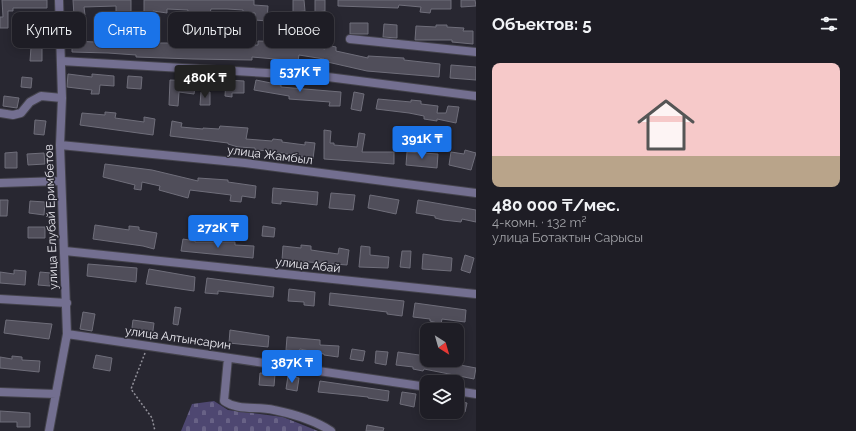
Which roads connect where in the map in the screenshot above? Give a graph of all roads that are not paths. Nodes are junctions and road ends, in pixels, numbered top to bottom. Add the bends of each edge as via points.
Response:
1 (59, 0) edge
2 (350, 39) dead end
3 (476, 52) edge
4 (61, 61) junction
5 (476, 96) edge
6 (62, 98) junction
7 (0, 113) edge
8 (60, 145) junction
9 (61, 182) junction
10 (0, 183) edge
11 (476, 193) edge
12 (65, 252) junction
13 (476, 294) edge
14 (0, 299) edge
15 (67, 303) junction
16 (67, 334) junction
17 (228, 358) junction
18 (420, 386) edge
19 (0, 392) edge
20 (464, 393) edge
21 (56, 394) junction
22 (476, 394) edge
23 (49, 431) edge
24 (332, 431) edge

1 - 4 street, улица Елубай Еримбетов
2 - 3 street
4 - 5 street via 320,76
4 - 6 street, улица Елубай Еримбетов
6 - 7 street via 41,96 30,102 21,113
6 - 8 street, улица Елубай Еримбетов
8 - 9 street, улица Елубай Еримбетов
8 - 11 street, улица Жамбыл via 245,163
9 - 10 street
9 - 12 street, улица Елубай Еримбетов
12 - 13 street, улица Абай
12 - 15 street, улица Елубай Еримбетов
14 - 15 street
15 - 16 street, улица Елубай Еримбетов
16 - 17 street, улица Алтынсарин
16 - 21 street, улица Елубай Еримбетов
17 - 18 street, улица Алтынсарин
17 - 24 street via 224,401 231,406 274,410 317,422
19 - 21 street
20 - 22 street
21 - 23 street, улица Елубай Еримбетов

